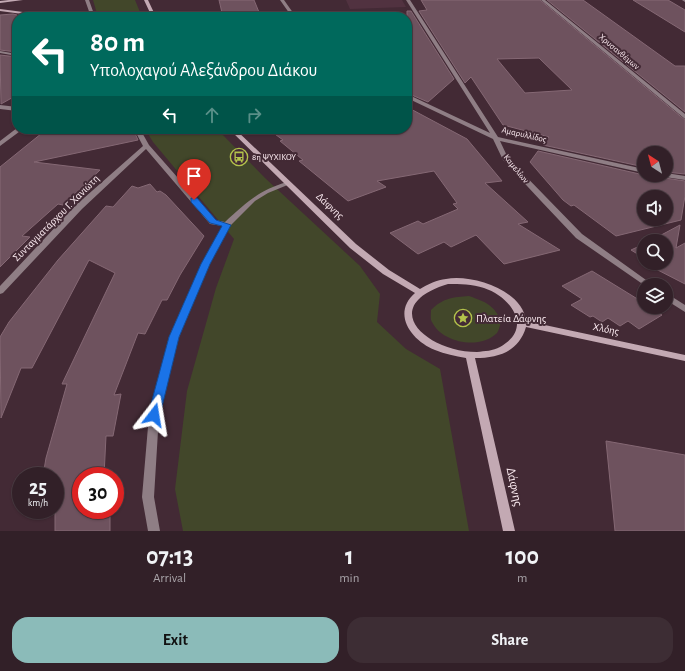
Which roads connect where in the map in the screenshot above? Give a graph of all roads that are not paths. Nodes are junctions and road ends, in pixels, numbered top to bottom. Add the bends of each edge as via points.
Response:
1 (21, 0) edge
2 (88, 0) edge
3 (146, 0) edge
4 (282, 0) edge
5 (408, 0) edge
6 (543, 0) edge
7 (0, 2) edge
8 (0, 10) edge
9 (15, 12) edge
10 (92, 12) edge
11 (152, 12) edge
12 (290, 12) edge
13 (0, 52) edge
14 (12, 54) edge
15 (412, 98) edge
16 (0, 107) edge
17 (12, 109) edge
18 (685, 117) edge
19 (13, 134) edge
20 (140, 134) edge
21 (237, 134) edge
22 (496, 138) junction
23 (0, 144) edge
24 (146, 146) junction
25 (637, 169) edge
26 (673, 176) edge
27 (685, 178) edge
28 (287, 184) junction
29 (227, 225) junction
30 (638, 278) edge
31 (0, 291) edge
32 (418, 292) junction
33 (673, 300) edge
34 (685, 308) edge
35 (522, 323) junction
36 (470, 356) junction
37 (685, 358) edge
38 (154, 531) edge
39 (509, 531) edge

1 - 7 main road
2 - 10 street
3 - 11 main road
4 - 12 street
5 - 22 street, Καμελίων
6 - 18 street, Χρυσανθέμων
8 - 9 main road
13 - 14 street
15 - 22 street, Αμαρυλλίδος
16 - 17 street
19 - 23 street
20 - 24 street
21 - 28 main road, Δάφνης
22 - 25 street, Αμαρυλλίδος
22 - 30 street, Καμελίων via 505,159 542,200 579,236
24 - 29 street via 213,222
24 - 31 street, Συνταγματάρχου Γ. Χανιώτη via 79,207
26 - 27 street
28 - 29 street via 253,200
28 - 32 main road, Δάφνης via 353,246 386,272
29 - 38 street via 206,264 174,337 154,415 148,497
32 - 35 main road via 431,285 447,282 481,284 497,290 510,299 518,310
32 - 36 main road via 411,302 408,313 410,325 419,337 451,353
33 - 34 street
35 - 36 main road via 519,336 508,347 491,354
35 - 37 main road, Χλόης
36 - 39 main road, Δάφνης

